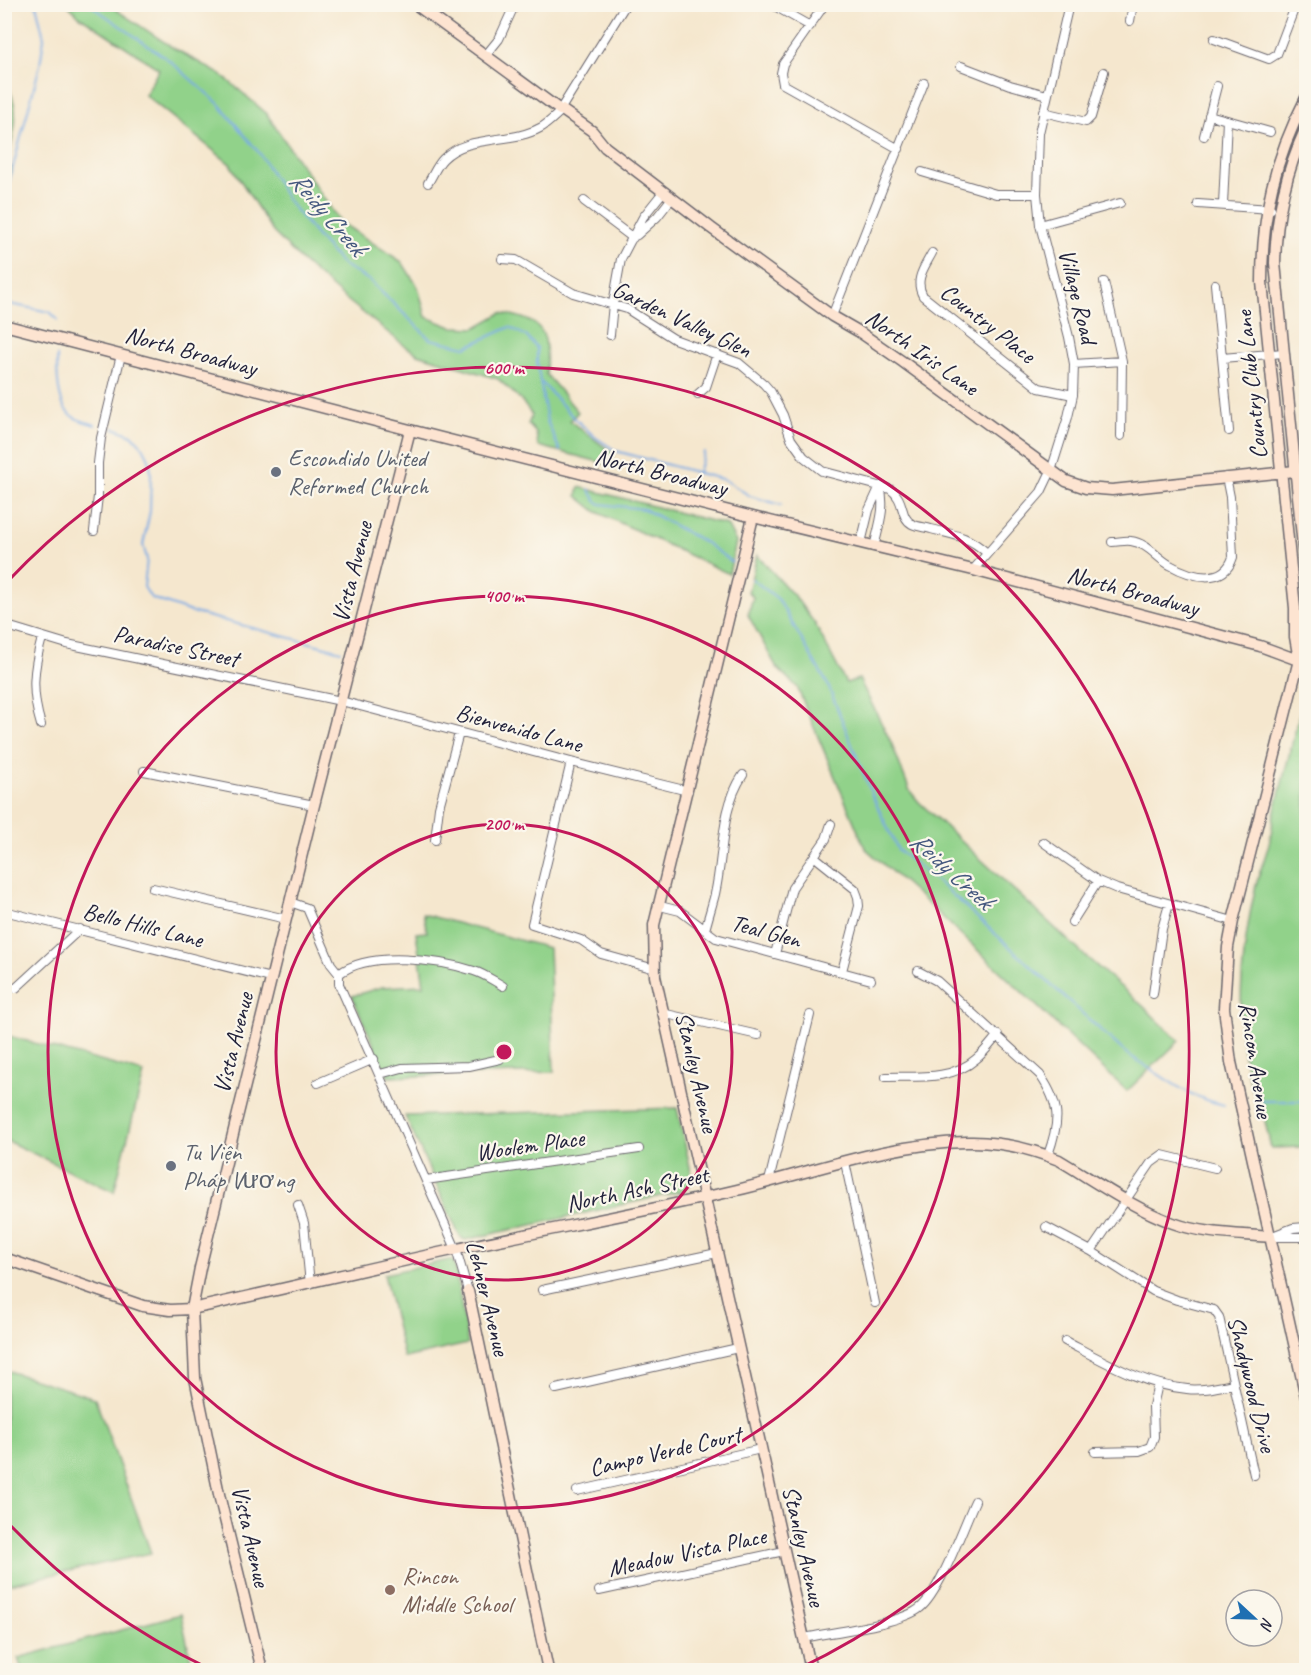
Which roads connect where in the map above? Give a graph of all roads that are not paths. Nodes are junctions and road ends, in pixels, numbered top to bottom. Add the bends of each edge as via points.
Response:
1 (415, 4) edge
2 (515, 4) edge
3 (626, 4) edge
4 (771, 4) edge
5 (825, 4) edge
6 (1069, 4) edge
7 (1133, 4) edge
8 (1296, 4) edge
9 (1130, 21) dead end
10 (810, 26) junction
11 (1214, 39) dead end
12 (486, 55) junction
13 (961, 66) dead end
14 (1104, 72) dead end
15 (924, 83) dead end
16 (1217, 86) dead end
17 (1047, 95) junction
18 (1306, 101) edge
19 (561, 110) junction
20 (1043, 112) junction
21 (1209, 116) junction
22 (1227, 120) junction
23 (1306, 129) edge
24 (1270, 132) dead end
25 (1204, 136) dead end
26 (899, 149) junction
27 (922, 172) dead end
28 (428, 183) dead end
29 (1037, 194) junction
30 (668, 195) junction
31 (584, 201) dead end
32 (1120, 204) dead end
33 (1198, 204) dead end
34 (1222, 205) junction
35 (1266, 208) junction
36 (1279, 210) junction
37 (1040, 225) junction
38 (633, 238) junction
39 (932, 253) dead end
40 (502, 259) dead end
41 (1104, 282) dead end
42 (1215, 284) dead end
43 (613, 304) junction
44 (832, 316) junction
45 (4, 325) edge
46 (610, 335) dead end
47 (1283, 353) junction
48 (717, 354) junction
49 (1269, 354) junction
50 (122, 355) junction
51 (1222, 358) junction
52 (1122, 361) junction
53 (1074, 364) junction
54 (698, 394) dead end
55 (1073, 395) junction
56 (410, 430) junction
57 (1229, 431) dead end
58 (1121, 436) dead end
59 (1301, 470) edge
60 (1051, 471) junction
61 (1282, 472) junction
62 (1226, 477) junction
63 (880, 486) junction
64 (753, 517) junction
65 (94, 531) dead end
66 (1112, 542) dead end
67 (861, 543) junction
68 (874, 546) junction
69 (987, 554) junction
70 (973, 570) junction
71 (1306, 577) edge
72 (4, 625) edge
73 (42, 638) junction
74 (1306, 648) edge
75 (1303, 662) edge
76 (341, 701) junction
77 (41, 725) dead end
78 (459, 733) junction
79 (571, 762) junction
80 (144, 771) dead end
81 (743, 776) dead end
82 (688, 791) junction
83 (314, 805) junction
84 (831, 824) dead end
85 (435, 840) dead end
86 (1043, 842) dead end
87 (815, 857) junction
88 (1098, 881) junction
89 (153, 888) dead end
90 (290, 902) junction
91 (1169, 904) junction
92 (660, 906) junction
93 (4, 911) edge
94 (286, 919) junction
95 (1233, 921) junction
96 (1072, 922) dead end
97 (80, 929) junction
98 (705, 930) junction
99 (775, 954) junction
100 (655, 969) junction
101 (842, 971) junction
102 (918, 971) dead end
103 (339, 974) junction
104 (271, 978) junction
105 (871, 980) dead end
106 (503, 986) dead end
107 (12, 988) dead end
108 (1153, 994) dead end
109 (662, 1013) junction
110 (810, 1015) dead end
111 (758, 1035) dead end
112 (998, 1035) junction
113 (374, 1059) junction
114 (500, 1059) dead end
115 (380, 1074) junction
116 (886, 1077) dead end
117 (318, 1083) dead end
118 (639, 1149) dead end
119 (1048, 1155) junction
120 (845, 1162) junction
121 (1215, 1168) dead end
122 (426, 1180) junction
123 (769, 1181) junction
124 (704, 1197) junction
125 (1127, 1199) junction
126 (298, 1205) dead end
127 (1046, 1227) dead end
128 (1306, 1227) edge
129 (1270, 1237) junction
130 (1306, 1237) edge
131 (456, 1249) junction
132 (1091, 1251) junction
133 (717, 1253) junction
134 (4, 1258) edge
135 (310, 1284) junction
136 (542, 1290) dead end
137 (468, 1291) joint
138 (875, 1303) dead end
139 (192, 1310) junction
140 (1065, 1341) dead end
141 (738, 1348) junction
142 (1158, 1384) junction
143 (1233, 1384) junction
144 (556, 1389) dead end
145 (1306, 1397) edge
146 (761, 1449) junction
147 (1095, 1452) dead end
148 (1254, 1475) dead end
149 (577, 1491) dead end
150 (975, 1501) dead end
151 (784, 1551) junction
152 (599, 1591) dead end
153 (804, 1638) junction
154 (262, 1671) edge
155 (548, 1671) edge
156 (811, 1671) edge

1 - 12 main road, North Iris Lane
2 - 12 street via 499,39
3 - 19 street
4 - 10 street
5 - 10 street
6 - 17 street, Village Road
7 - 9 street
8 - 11 street via 1273,58
10 - 26 street via 783,64 783,84
12 - 19 main road, North Iris Lane
13 - 17 street
14 - 20 street via 1091,117 1086,122
15 - 26 street
16 - 21 street
17 - 20 street, Village Road
18 - 35 main road, Country Club Lane via 1283,148
19 - 28 street via 541,128 453,151 441,160
19 - 30 main road, North Iris Lane
20 - 29 street, Village Road
21 - 22 street
21 - 25 street
22 - 24 street
22 - 34 street
23 - 36 main road, Country Club Lane
26 - 44 street
27 - 29 street via 996,194
29 - 37 street, Village Road
30 - 38 street via 644,217
30 - 44 main road, North Iris Lane
31 - 38 street
32 - 37 street
33 - 34 street
34 - 35 street
35 - 36 street
35 - 49 main road, Country Club Lane via 1262,282
36 - 47 main road, Country Club Lane via 1275,262
37 - 53 street, Village Road
38 - 43 street via 621,259
39 - 55 street, Country Place via 920,277 918,288 923,296 1039,388
40 - 43 street, Garden Valley Glen via 516,260 573,293
41 - 52 street
42 - 51 street
43 - 46 street
43 - 48 street, Garden Valley Glen via 637,314 674,339
44 - 60 main road, North Iris Lane via 903,362
45 - 50 main road, North Broadway
47 - 49 street
47 - 59 main road, Country Club Lane
48 - 54 street via 706,387
48 - 63 street, Garden Valley Glen via 739,363 764,384 778,404 796,448 814,466
49 - 51 street
49 - 61 main road, Country Club Lane
50 - 56 main road, North Broadway
50 - 65 street via 101,438
51 - 57 street
52 - 53 street
52 - 58 street
53 - 55 street, Village Road
55 - 60 street, Village Road
56 - 64 main road, North Broadway
56 - 76 main road, Vista Avenue
59 - 61 main road, North Iris Lane
59 - 71 main road, Country Club Lane
60 - 62 main road, North Iris Lane via 1086,488 1112,490
60 - 69 street, Village Road via 1041,492
61 - 62 main road, North Iris Lane
61 - 75 main road, Country Club Lane
62 - 66 street via 1233,557 1222,574 1195,575 1170,565 1144,546 1131,541
63 - 67 street
63 - 68 street via 883,514
63 - 69 street, Garden Valley Glen via 897,494 904,516 913,524 968,538
64 - 67 main road, North Broadway
64 - 82 main road, Stanley Avenue
67 - 68 main road, North Broadway
68 - 70 main road, North Broadway
69 - 70 street, Village Road
70 - 75 main road, North Broadway via 1260,646
72 - 73 street, Paradise Street
73 - 76 street, Paradise Street
73 - 77 street via 33,681
74 - 75 main road
75 - 95 main road, Rincon Avenue
76 - 78 street, Bienvenido Lane
76 - 83 main road, Vista Avenue
78 - 79 street, Bienvenido Lane
78 - 85 street via 439,807
79 - 82 street, Bienvenido Lane
79 - 100 street via 532,924 580,940 602,954
80 - 83 street
81 - 98 street via 729,803
82 - 92 main road, Stanley Avenue
83 - 90 main road, Vista Avenue
84 - 87 street
86 - 88 street
87 - 99 street via 792,888
87 - 101 street via 855,889 858,897 860,906
88 - 91 street
88 - 96 street
89 - 94 street
90 - 94 main road, Vista Avenue
90 - 103 street, Lehner Avenue via 307,908
91 - 95 street
91 - 108 street
92 - 98 street, Teal Glen via 680,911
92 - 100 main road, Stanley Avenue via 654,926
93 - 97 street, Bello Hills Lane
94 - 104 main road, Vista Avenue
95 - 129 main road, Rincon Avenue via 1224,1008 1231,1062
97 - 104 street, Bello Hills Lane
97 - 107 street
98 - 99 street, Teal Glen via 717,939
99 - 101 street, Teal Glen
100 - 109 main road, Stanley Avenue
101 - 105 street, Teal Glen
102 - 112 street via 937,981
103 - 106 street via 350,967 378,961 418,958 475,971
103 - 113 street, Lehner Avenue via 339,984
104 - 139 main road, Vista Avenue
109 - 111 street
109 - 124 main road, Stanley Avenue
110 - 123 street
112 - 116 street via 976,1060 948,1074
112 - 119 street via 1040,1075 1052,1093 1057,1115
113 - 115 street, Lehner Avenue
113 - 117 street
114 - 115 street via 469,1066 402,1068
115 - 122 street, Lehner Avenue
118 - 122 street, Woolem Place
119 - 120 main road, North Ash Street via 996,1142 967,1142 930,1144
119 - 125 main road, North Ash Street
120 - 123 main road, North Ash Street
120 - 138 street
121 - 125 street via 1162,1155 1151,1163
122 - 131 street, Lehner Avenue
123 - 124 main road, North Ash Street
124 - 131 main road, North Ash Street
124 - 133 main road, Stanley Avenue
125 - 129 main road, North Ash Street via 1175,1224
125 - 132 street
126 - 135 street via 304,1223
127 - 132 street, Shadywood Drive
128 - 129 street
129 - 130 street
129 - 145 main road, Rincon Avenue
131 - 135 main road, North Ash Street
131 - 137 street, Lehner Avenue
132 - 143 street, Shadywood Drive via 1153,1291 1214,1310 1219,1317
133 - 136 street
133 - 141 main road, Stanley Avenue
134 - 139 main road, North Ash Street via 143,1306
135 - 139 main road, North Ash Street
137 - 155 main road, Lehner Avenue
139 - 154 main road, Vista Avenue via 195,1378
140 - 142 street via 1119,1370
141 - 144 street
141 - 146 main road, Stanley Avenue
142 - 143 street via 1189,1390
142 - 147 street via 1150,1447 1140,1451
143 - 148 street, Shadywood Drive
146 - 149 street, Campo Verde Court
146 - 151 main road, Stanley Avenue
150 - 153 street via 935,1591 920,1608 900,1619
151 - 152 street, Meadow Vista Place
151 - 153 main road, Stanley Avenue
153 - 156 main road, Stanley Avenue

